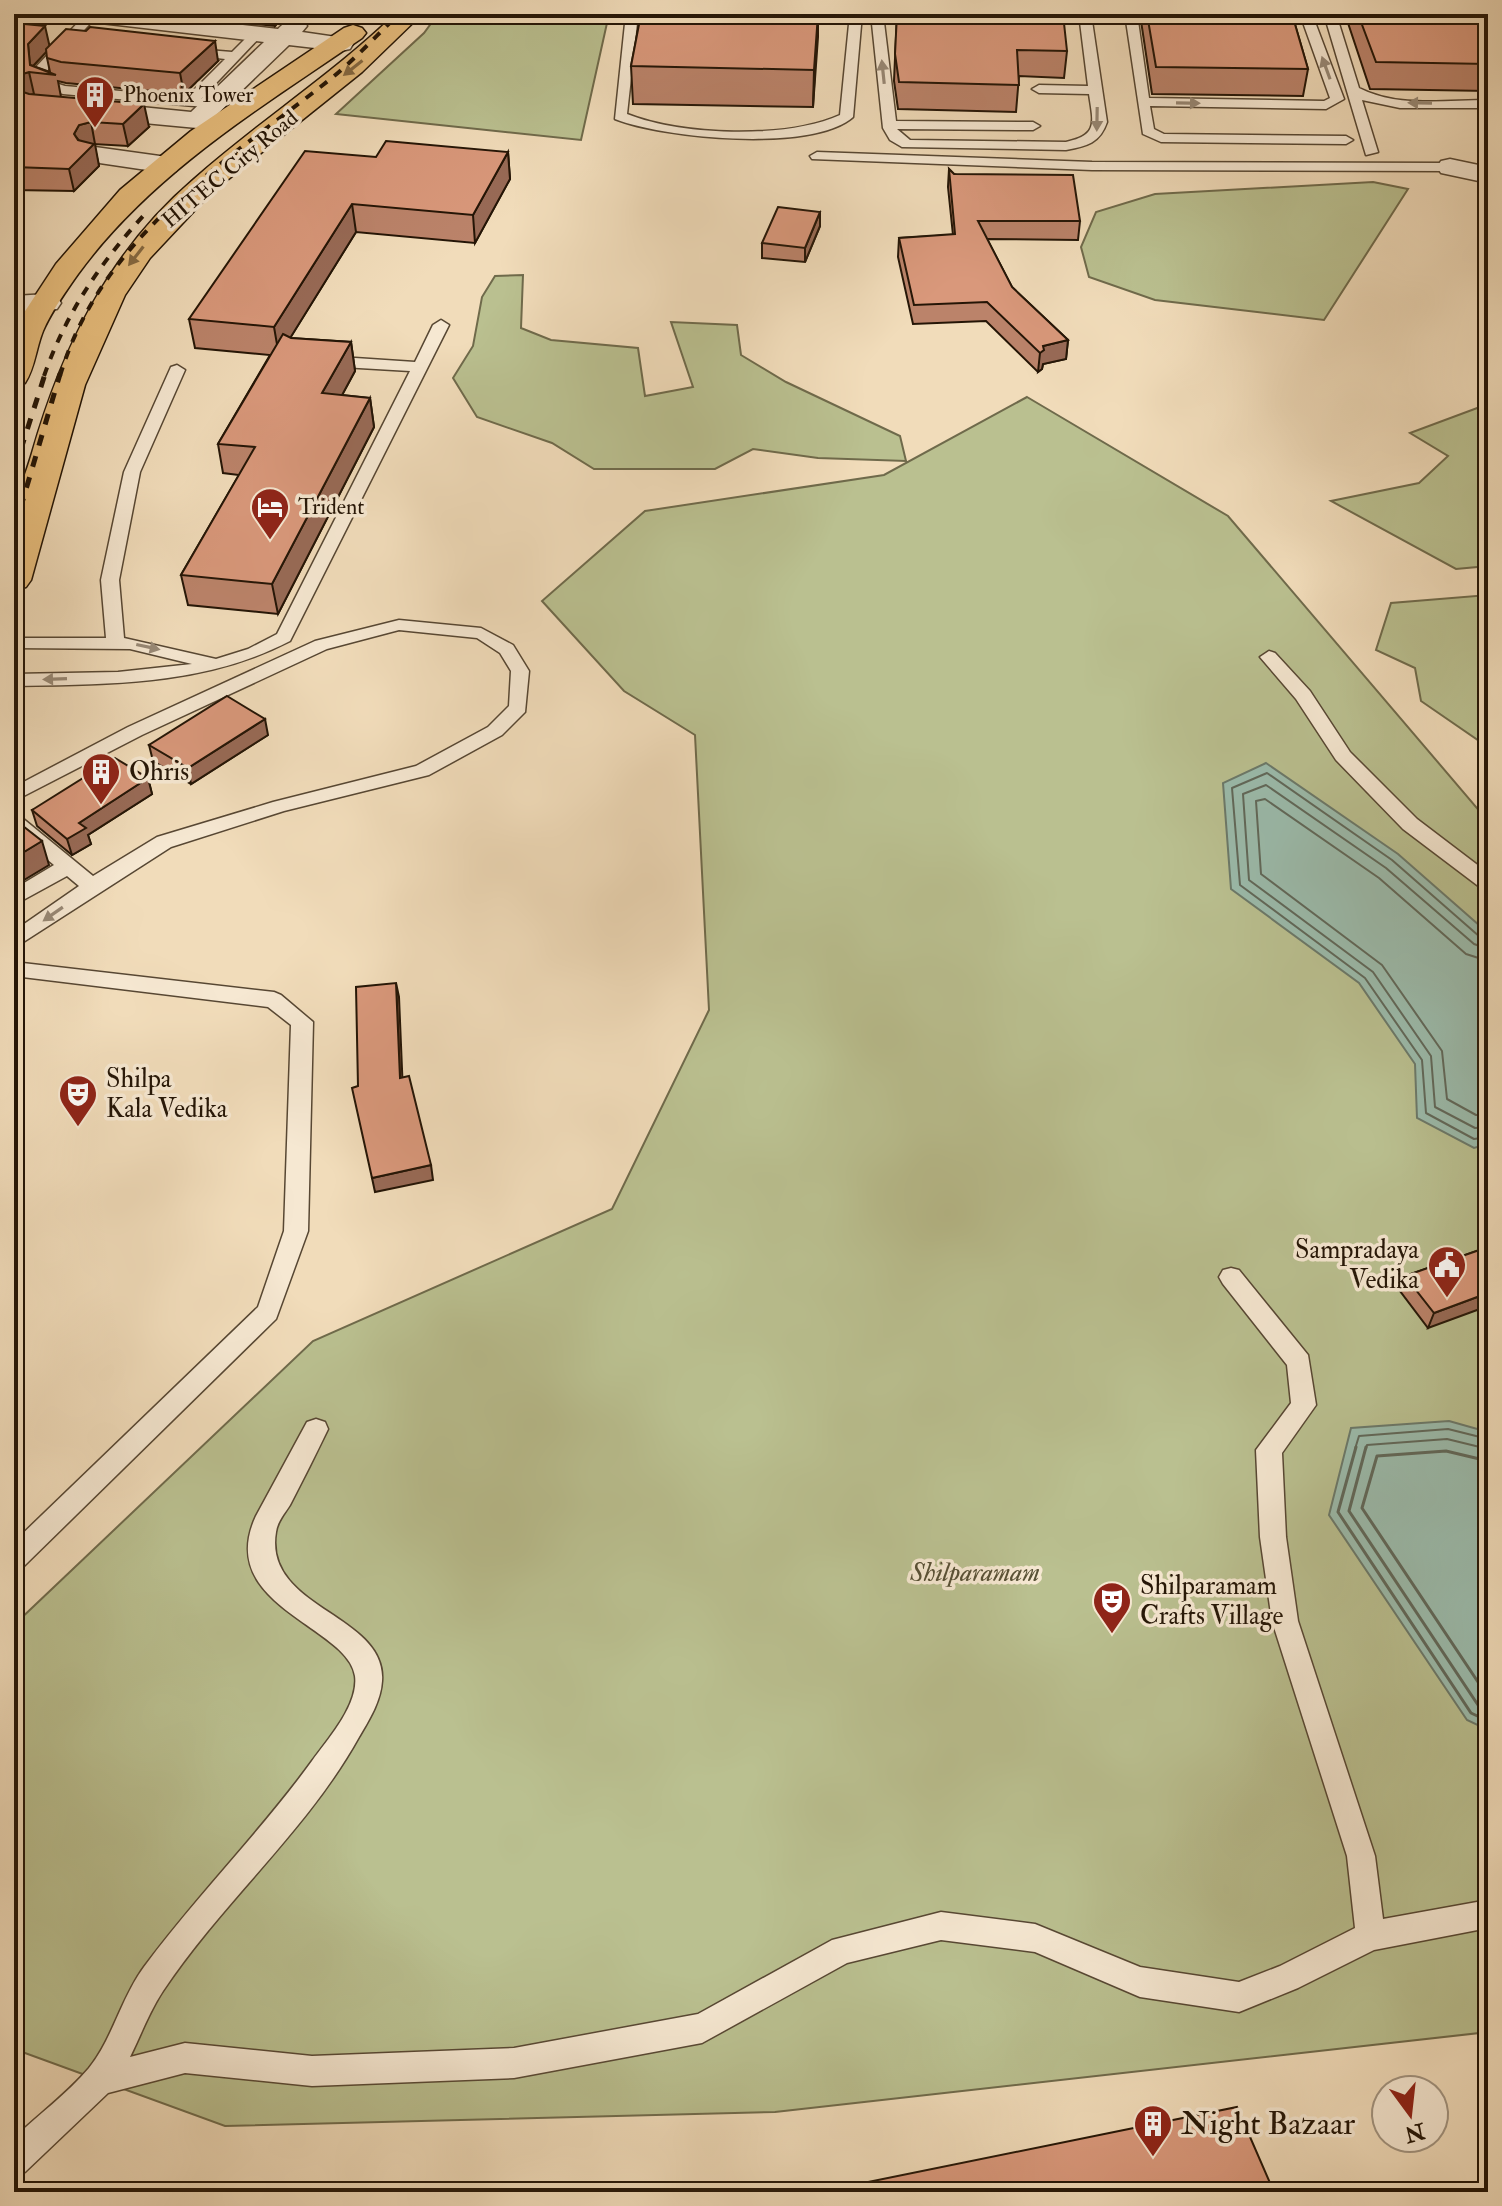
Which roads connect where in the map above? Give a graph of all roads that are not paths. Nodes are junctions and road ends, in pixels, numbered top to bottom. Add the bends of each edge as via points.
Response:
1 (307, 14) edge
2 (374, 14) edge
3 (409, 14) edge
4 (632, 14) edge
5 (856, 14) edge
6 (877, 14) edge
7 (1085, 14) edge
8 (1131, 14) edge
9 (1306, 14) edge
10 (1330, 14) edge
11 (92, 15) edge
12 (14, 16) edge
13 (256, 35) junction
14 (68, 38) junction
15 (282, 38) junction
16 (83, 39) edge
17 (341, 44) junction
18 (174, 50) edge
19 (235, 56) junction
20 (1039, 89) dead end
21 (1095, 90) junction
22 (1354, 91) junction
23 (1143, 102) junction
24 (1488, 104) edge
25 (34, 105) edge
26 (199, 112) junction
27 (890, 125) junction
28 (1033, 126) dead end
29 (1346, 140) dead end
30 (1371, 152) dead end
31 (95, 155) edge
32 (817, 156) dead end
33 (167, 165) junction
34 (1450, 167) joint
35 (1488, 175) edge
36 (47, 303) junction
37 (14, 305) edge
38 (441, 325) dead end
39 (312, 360) edge
40 (420, 367) junction
41 (177, 370) dead end
42 (14, 376) edge
43 (14, 580) edge
44 (14, 643) edge
45 (115, 643) junction
46 (1269, 657) dead end
47 (215, 664) junction
48 (14, 680) edge
49 (14, 795) edge
50 (14, 822) edge
51 (68, 866) junction
52 (1488, 883) edge
53 (92, 886) junction
54 (14, 898) edge
55 (14, 941) edge
56 (14, 969) edge
57 (1231, 1277) dead end
58 (316, 1429) dead end
59 (14, 1559) edge
60 (1488, 1914) edge
61 (1371, 1936) junction
62 (99, 2080) junction
63 (14, 2161) edge

1 - 15 street
2 - 17 main road, HITEC City Road
3 -> 43 main road, HITEC City Road via 363,61 174,212 124,271 94,320 72,373
4 - 5 lane via 620,116 648,127 735,132 804,131 846,117
27 -> 6 lane
7 - 21 lane
8 - 23 lane
23 -> 9 lane via 1334,102
10 - 22 lane
11 - 12 street
11 - 13 street
11 - 14 lane
13 - 15 street
13 - 19 lane
14 - 16 lane
14 - 26 lane via 41,68 43,83 50,87
15 - 17 street
15 - 26 street
17 - 33 main road, HITEC City Road
18 - 19 lane
19 - 26 lane
20 - 21 lane
21 -> 27 lane via 1100,122 1096,134 1066,146 907,144 895,137
24 -> 22 lane via 1385,103
22 - 30 lane
23 - 29 lane via 1148,131 1161,138
25 - 26 street
27 - 28 lane
31 - 33 street
32 - 34 lane via 1092,166
33 - 36 main road, HITEC City Road via 130,196 66,270
34 - 35 street
36 - 37 street
36 - 42 main road, HITEC City Road via 28,330
38 - 40 lane
39 - 40 lane
40 - 47 lane via 284,637 251,655
41 - 45 lane via 132,472 110,580
44 - 45 lane
45 -> 47 lane
46 - 52 lane via 1365,779 1410,824
47 -> 48 lane via 145,677
49 - 53 lane via 135,731 321,645 399,625 481,633 507,649 520,671 518,708 495,731 422,771 164,842
50 - 51 lane
51 - 53 lane
51 - 54 lane
53 -> 55 lane
56 - 59 lane via 274,1000 302,1022 302,1060 296,1231 268,1312
57 - 61 lane via 1299,1362 1304,1405 1269,1450 1273,1537 1285,1621 1361,1856
58 - 62 lane via 263,1531 261,1561 279,1592 316,1616 359,1655 369,1677 361,1712 307,1789 151,1981
60 - 61 lane
61 - 62 lane via 1239,1997 1140,1982 1035,1938 941,1926 842,1950 702,2028 529,2060 312,2071 185,2058
62 - 63 lane

